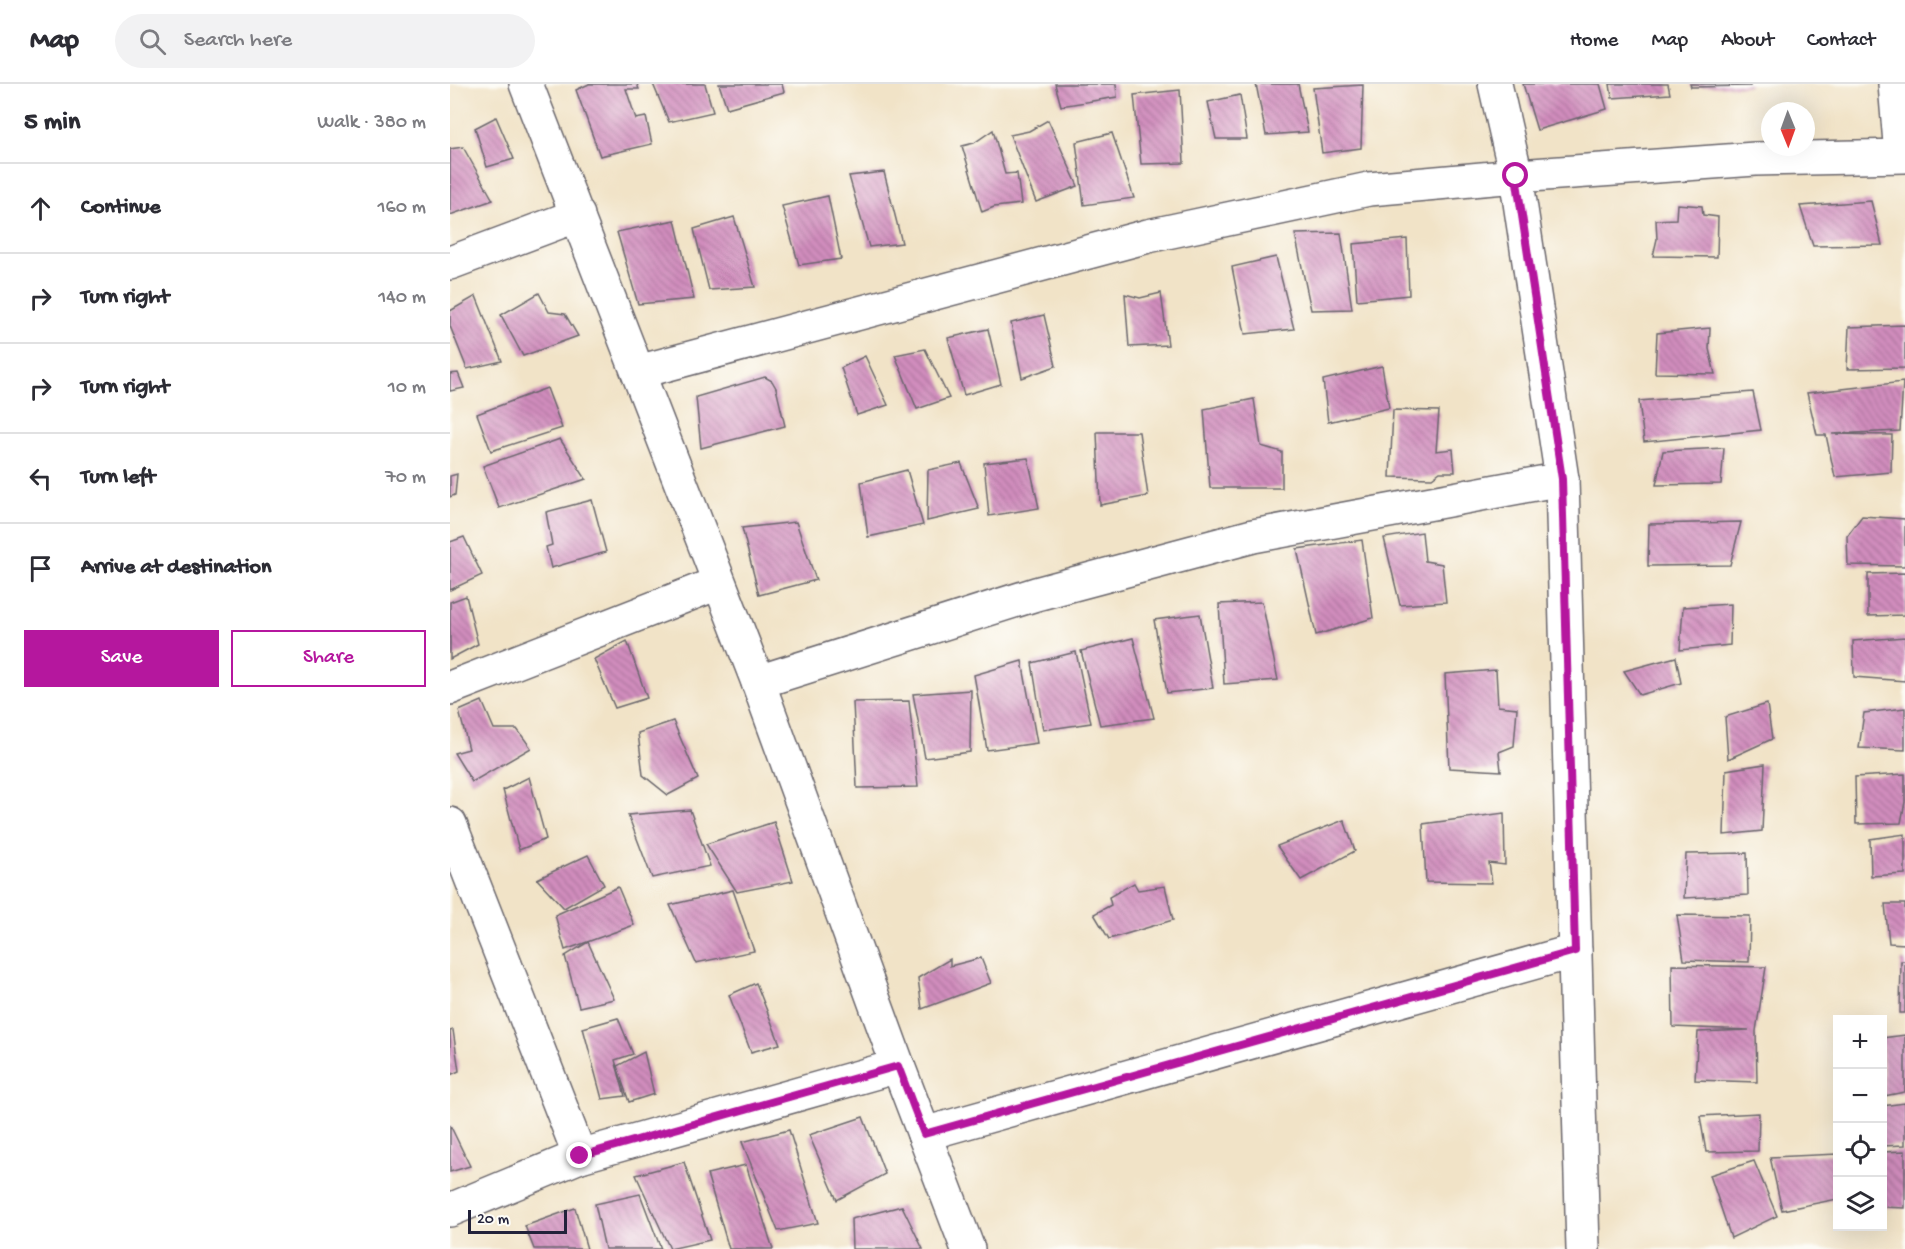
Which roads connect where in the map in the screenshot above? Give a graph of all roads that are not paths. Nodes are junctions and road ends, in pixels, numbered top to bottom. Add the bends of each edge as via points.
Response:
1 (526, 84) edge
2 (1495, 84) edge
3 (1895, 84) edge
4 (1903, 155) edge
5 (1516, 176) junction
6 (578, 215) junction
7 (450, 263) edge
8 (638, 372) junction
9 (1562, 479) junction
10 (718, 583) junction
11 (758, 682) junction
12 (450, 688) edge
13 (450, 824) edge
14 (1575, 951) junction
15 (898, 1066) junction
16 (924, 1134) junction
17 (580, 1156) junction
18 (450, 1210) edge
19 (969, 1249) edge
20 (1583, 1249) edge

1 - 6 street
2 - 5 street
3 - 4 street
4 - 5 street via 1755,159
5 - 8 street via 1369,189 1148,236
5 - 9 street
6 - 7 street
6 - 8 street
8 - 10 street
9 - 11 street via 1253,536 1036,594
9 - 14 street
10 - 11 street
10 - 12 street
11 - 15 street
13 - 17 street
14 - 16 street
14 - 20 street
15 - 16 street
15 - 17 street
16 - 19 street
17 - 18 street

